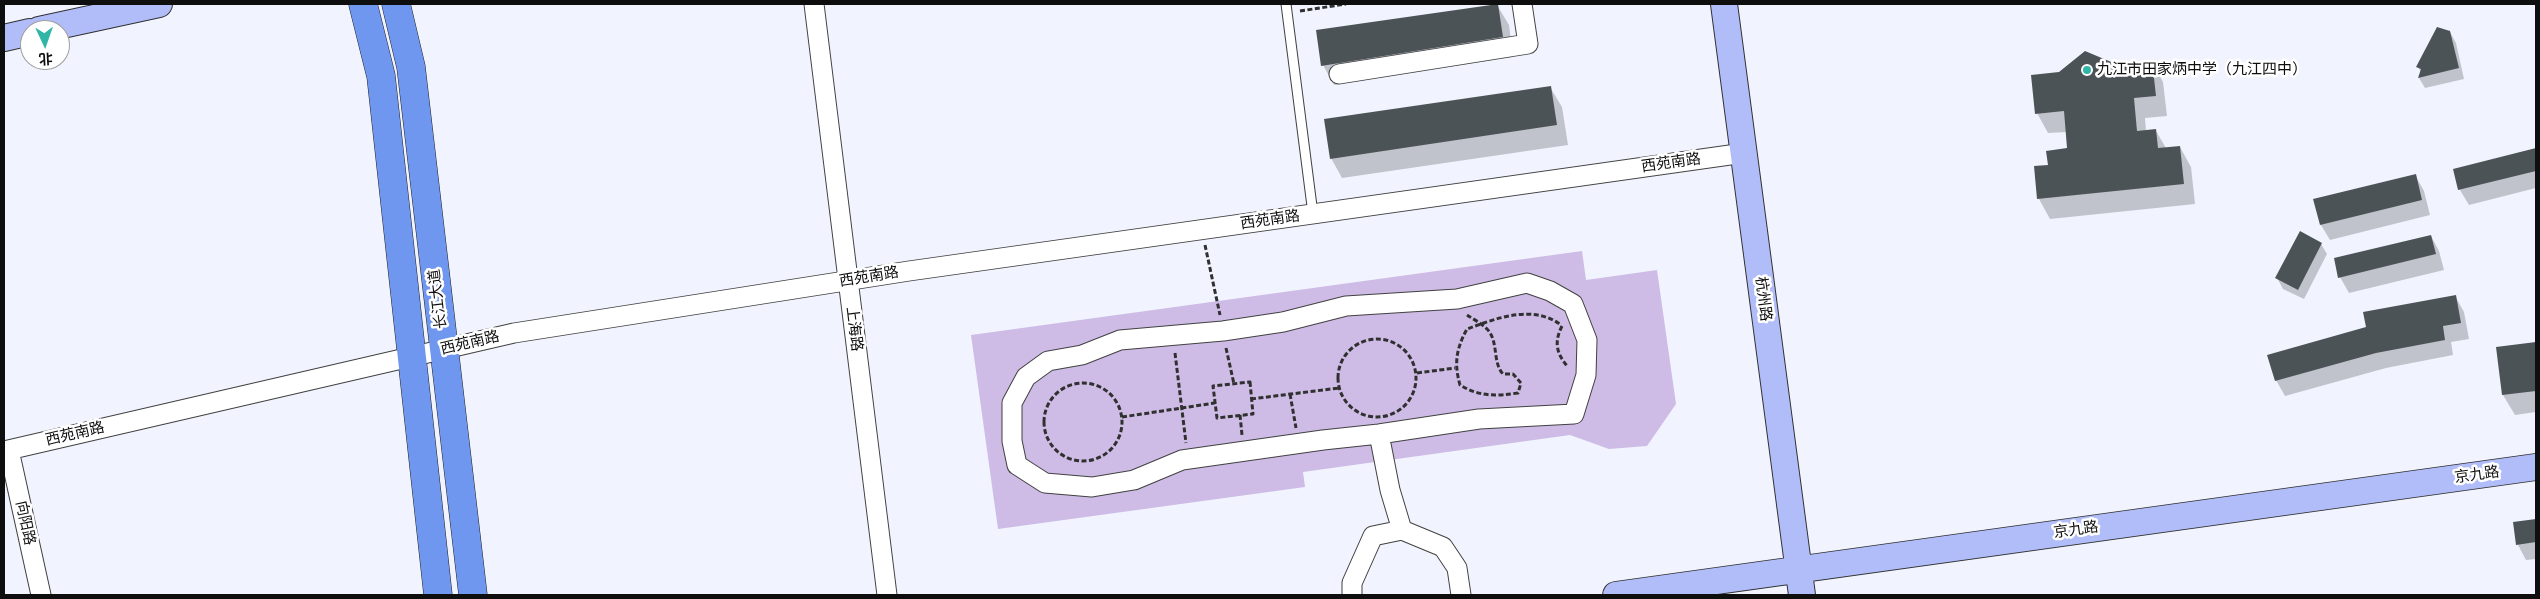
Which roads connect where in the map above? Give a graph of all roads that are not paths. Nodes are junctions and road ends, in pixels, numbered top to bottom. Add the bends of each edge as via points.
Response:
1 (159, 4) edge
2 (363, 4) edge
3 (396, 4) edge
4 (814, 4) edge
5 (1522, 4) edge
6 (1724, 4) edge
7 (1286, 8) edge
8 (70, 23) edge
9 (20, 34) edge
10 (4, 38) edge
11 (1339, 74) dead end
12 (1744, 153) junction
13 (1313, 214) junction
14 (848, 280) junction
15 (444, 349) junction
16 (412, 357) junction
17 (1379, 434) junction
18 (6, 450) edge
19 (2536, 468) edge
20 (1402, 530) junction
21 (1799, 569) junction
22 (41, 595) edge
23 (438, 595) edge
24 (473, 595) edge
25 (887, 595) edge
26 (1352, 595) edge
27 (1461, 595) edge
28 (1616, 595) edge
29 (1802, 595) edge

1 - 8 main road
2 - 16 main road via 381,76
3 - 15 main road, 长江大道 via 411,67
4 - 14 street, 上海路
5 - 11 street via 1528,44
6 - 12 main road, 杭州路
7 - 13 lane
9 - 10 main road
12 - 13 street, 西苑南路
12 - 21 main road, 杭州路
13 - 14 street, 西苑南路
14 - 15 street, 西苑南路 via 514,333
14 - 25 street, 上海路
15 - 16 street, 西苑南路
15 - 24 main road, 长江大道
16 - 18 street, 西苑南路
16 - 23 main road
17 - 17 street via 1188,459 1134,480 1092,487 1045,483 1017,465 1012,441 1012,403 1026,377 1048,361 1082,355 1120,340 1283,322 1346,306 1457,299 1527,283 1573,304 1570,321 1587,340 1586,375 1574,414 1479,419
17 - 20 street
18 - 22 street, 向阳路
19 - 21 main road, 京九路
20 - 26 street via 1373,536 1352,583
20 - 27 street via 1443,547 1458,568
21 - 28 main road, 京九路
21 - 29 main road, 杭州路

